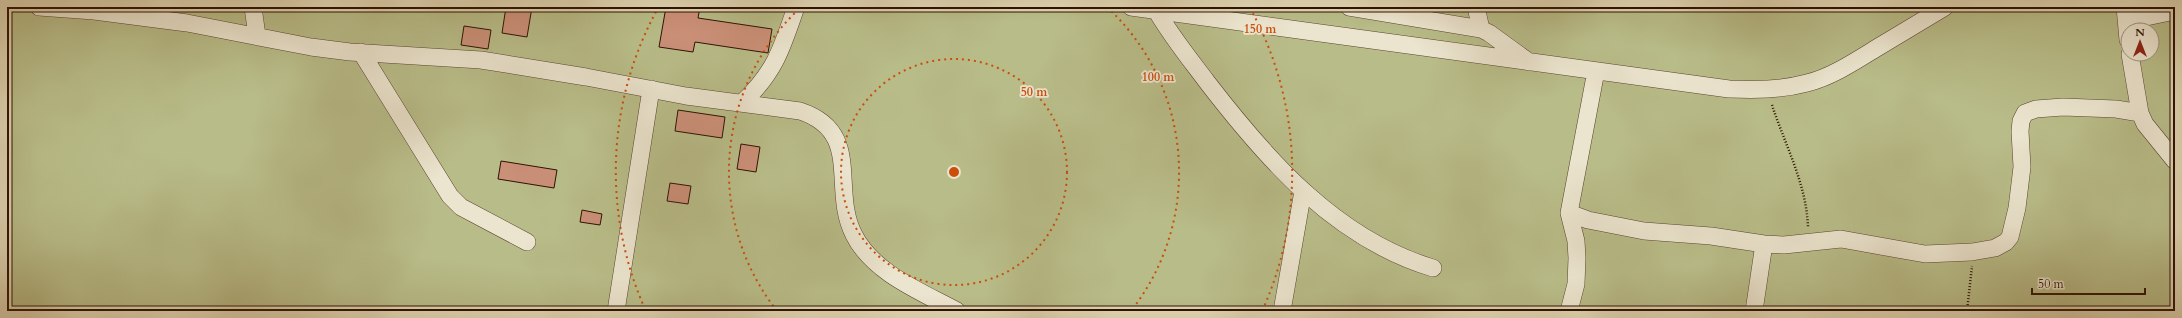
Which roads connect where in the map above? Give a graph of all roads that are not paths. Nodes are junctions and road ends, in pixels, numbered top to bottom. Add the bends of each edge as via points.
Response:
1 (39, 7) edge
2 (253, 7) edge
3 (796, 7) edge
4 (1131, 7) edge
5 (1349, 7) edge
6 (1476, 7) edge
7 (1945, 7) edge
8 (1156, 10) junction
9 (2175, 11) edge
10 (1229, 13) edge
11 (2126, 14) edge
12 (1481, 29) junction
13 (257, 36) junction
14 (361, 52) junction
15 (2131, 62) edge
16 (1530, 63) junction
17 (1596, 71) junction
18 (651, 88) junction
19 (743, 102) junction
20 (2140, 113) junction
21 (2175, 161) edge
22 (1303, 191) junction
23 (1569, 213) junction
24 (527, 242) dead end
25 (1764, 244) junction
26 (1433, 268) dead end
27 (616, 311) edge
28 (958, 311) edge
29 (1282, 311) edge
30 (1569, 311) edge
31 (1754, 311) edge

1 - 13 street via 187,23
2 - 13 street
3 - 19 street via 784,44 768,76
4 - 8 street
5 - 12 street
6 - 12 street
7 - 17 street via 1852,63 1807,83 1767,90 1729,89
8 - 10 street
8 - 22 street via 1171,36 1244,127
9 - 11 street
10 - 16 street
12 - 16 street
13 - 14 street via 311,47
14 - 18 street via 481,60
14 - 24 street via 450,196 461,207
15 - 20 street
16 - 17 street
17 - 23 street
18 - 19 street via 703,98
18 - 27 street
19 - 28 street via 800,111 812,115 833,131 839,145 846,209 853,235 881,268
20 - 21 street via 2145,124
20 - 25 street via 2116,109 2063,107 2036,109 2025,113 2020,131 2021,186 2010,237 2001,246 1972,252 1924,254 1841,239
22 - 26 street via 1371,242
22 - 29 street
23 - 25 street via 1588,220 1644,231 1711,236
23 - 30 street via 1577,258 1576,284
25 - 31 street

